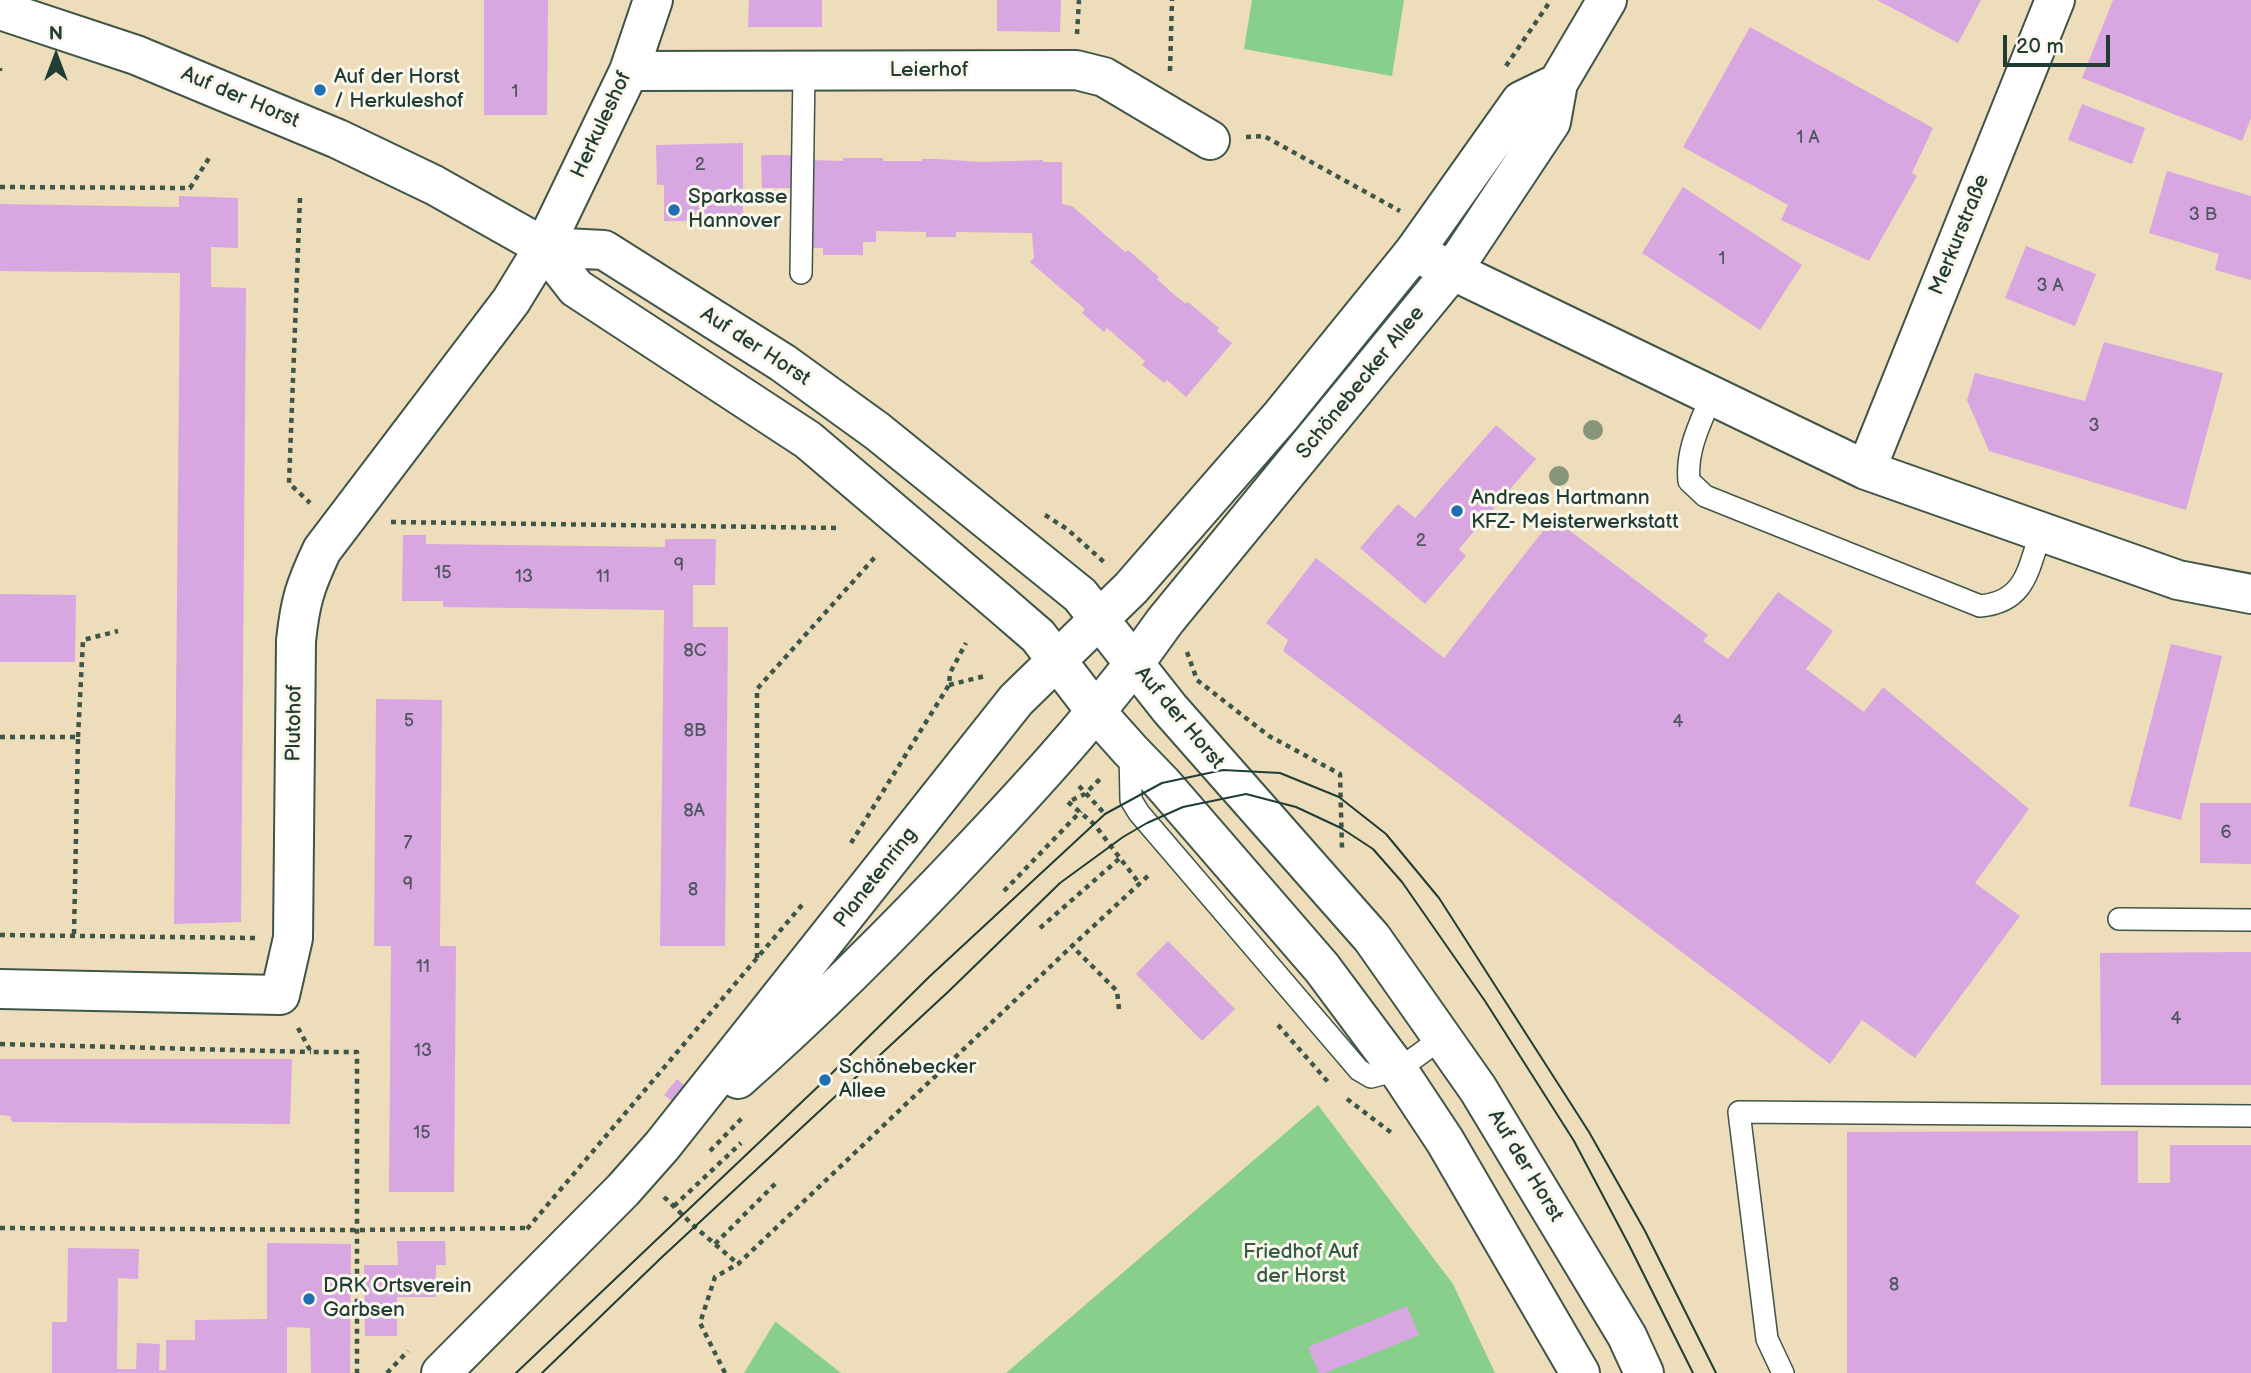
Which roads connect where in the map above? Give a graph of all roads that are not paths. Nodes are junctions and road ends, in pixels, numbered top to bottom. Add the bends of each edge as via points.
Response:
1 (653, 0) edge
2 (1607, 0) edge
3 (2055, 0) edge
4 (0, 10) edge
5 (629, 71) junction
6 (804, 71) junction
7 (1558, 83) junction
8 (1210, 140) road end
9 (544, 247) junction
10 (1414, 252) junction
11 (1452, 271) junction
12 (801, 273) dead end
13 (1711, 397) junction
14 (1866, 470) junction
15 (2042, 532) junction
16 (2251, 594) edge
17 (1098, 618) junction
18 (1056, 660) junction
19 (1134, 666) junction
20 (1097, 713) junction
21 (2119, 919) dead end
22 (2251, 920) edge
23 (0, 989) edge
24 (1443, 1037) junction
25 (1398, 1070) junction
26 (2251, 1116) edge
27 (662, 1146) junction
28 (441, 1373) edge
29 (1580, 1373) edge
30 (1644, 1373) edge
31 (1783, 1373) edge

1 - 5 street, Herkuleshof
2 - 7 street, Schönebecker Allee
3 - 14 street, Merkurstraße
4 - 9 street, Auf der Horst via 136,55 338,139 434,185
5 - 6 street, Leierhof
5 - 9 street, Herkuleshof
6 - 8 street, Leierhof via 1076,70 1104,78
6 - 12 lane
7 - 10 street, Schönebecker Allee via 1521,101
7 - 11 street, Schönebecker Allee via 1550,122
9 - 17 street, Auf der Horst via 604,250 783,363 877,431 1080,595
9 - 18 street, Auf der Horst via 576,288 808,440 1038,636
9 - 23 street, Plutohof via 511,301 321,551 300,605 293,939 280,995
10 - 11 street
10 - 17 street, Schönebecker Allee via 1282,416 1131,588
11 - 13 street
11 - 19 street, Schönebecker Allee via 1165,621
13 - 14 street
13 - 15 lane via 1687,466 1689,481 1705,496 1980,606 2011,597 2022,583
14 - 15 street
15 - 16 street via 2178,580
17 - 18 street, Planetenring
17 - 19 street, Auf der Horst
18 - 20 street, Auf der Horst
18 - 27 street, Planetenring via 997,723
19 - 20 street, Planetenring
19 - 24 street, Auf der Horst via 1371,938
20 - 25 street, Auf der Horst via 1322,968
20 - 27 street, Planetenring via 912,913 783,1039
21 - 22 lane
24 - 25 lane
24 - 30 street, Auf der Horst via 1599,1289
25 - 29 street, Auf der Horst via 1446,1142
26 - 31 lane via 1740,1112 1766,1339
27 - 28 street, Planetenring

